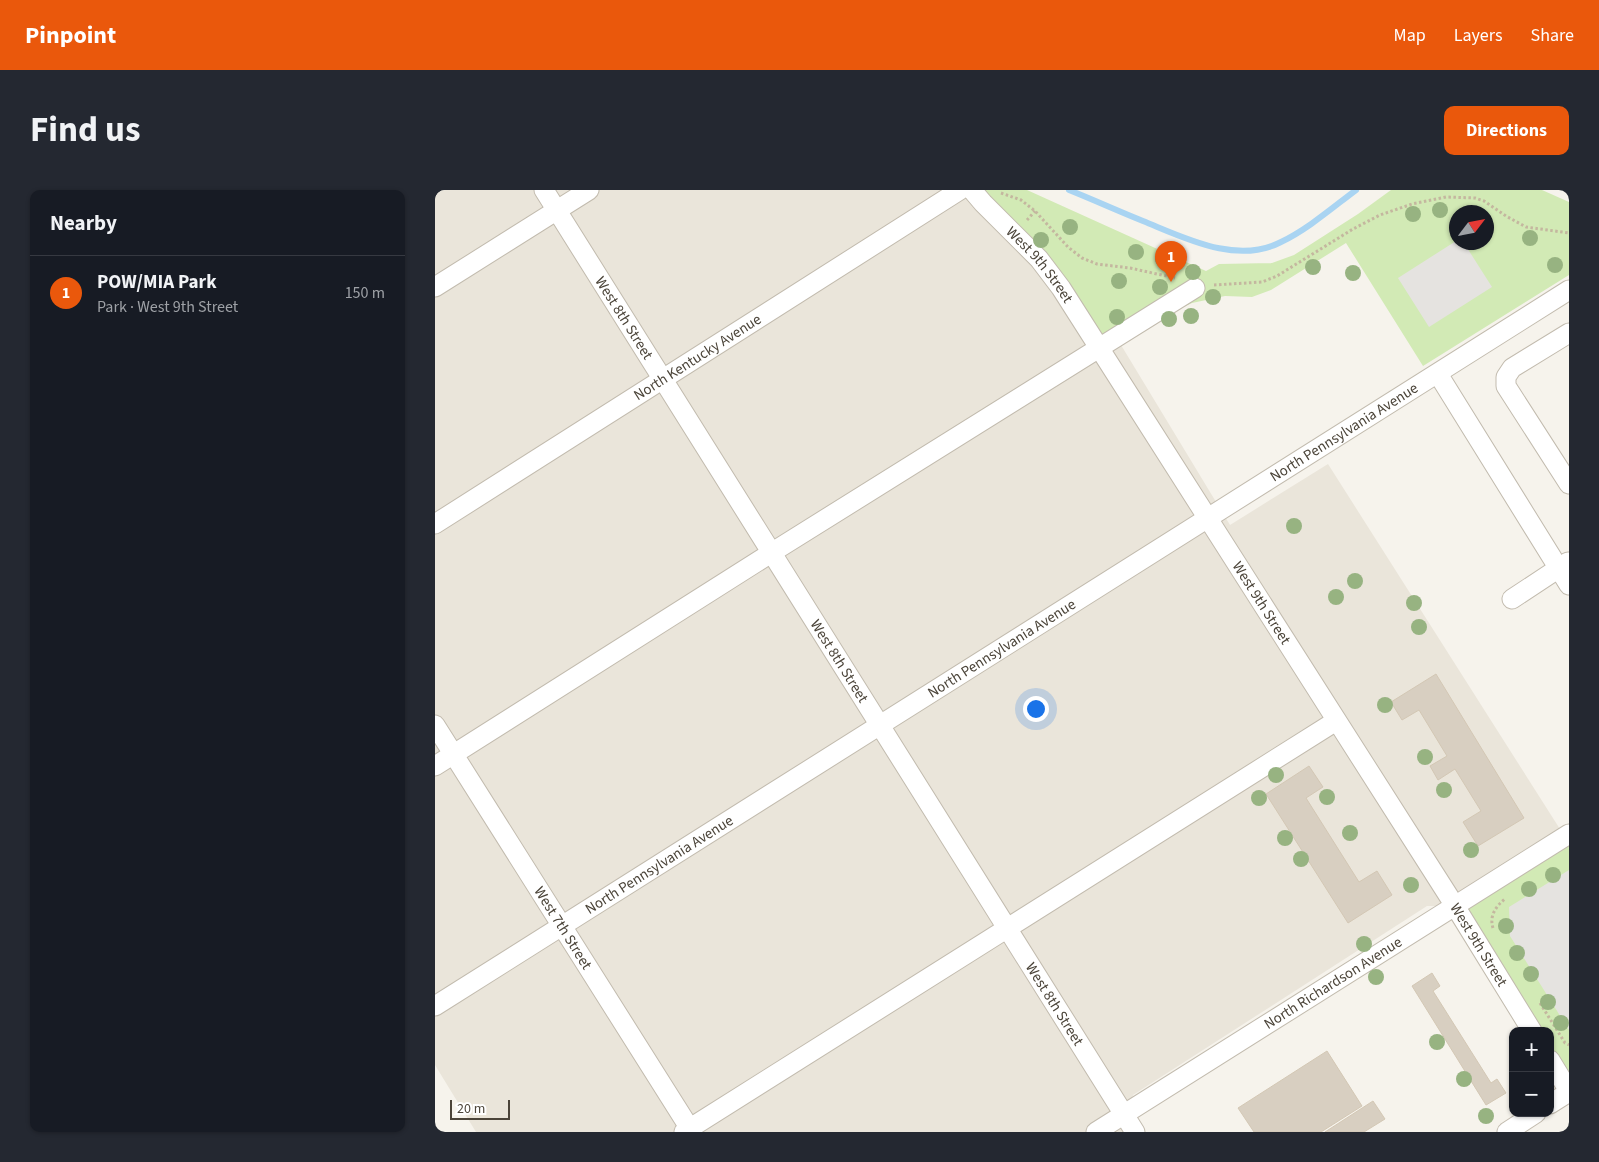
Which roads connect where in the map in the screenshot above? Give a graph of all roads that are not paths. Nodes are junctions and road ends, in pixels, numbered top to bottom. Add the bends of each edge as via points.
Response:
1 (544, 190) edge
2 (589, 190) edge
3 (961, 190) edge
4 (972, 190) edge
5 (557, 210) junction
6 (435, 287) edge
7 (1195, 288) road end
8 (1569, 290) edge
9 (1569, 333) edge
10 (1100, 348) junction
11 (1438, 374) junction
12 (663, 380) junction
13 (1569, 484) edge
14 (1208, 520) junction
15 (435, 524) edge
16 (771, 553) junction
17 (1564, 565) edge
18 (1569, 585) edge
19 (1512, 600) dead end
20 (1336, 721) junction
21 (435, 725) edge
22 (880, 727) junction
23 (454, 754) junction
24 (435, 766) edge
25 (1569, 834) edge
26 (1455, 906) junction
27 (562, 926) junction
28 (1007, 929) junction
29 (435, 1006) edge
30 (1530, 1027) edge
31 (1554, 1067) edge
32 (1569, 1092) edge
33 (1554, 1101) edge
34 (1124, 1114) junction
35 (1530, 1117) edge
36 (689, 1131) edge
37 (1096, 1132) edge
38 (1135, 1132) edge
39 (1507, 1132) edge

1 - 5 street, West 8th Street
2 - 5 street
3 - 12 street, North Kentucky Avenue
4 - 10 street, West 9th Street via 1039,259
5 - 6 street
5 - 12 street, West 8th Street
7 - 10 street
8 - 11 street, North Pennsylvania Avenue
9 - 13 street via 1512,368 1506,377 1507,386
10 - 14 street, West 9th Street
10 - 16 street
11 - 14 street, North Pennsylvania Avenue
11 - 17 street
12 - 15 street, North Kentucky Avenue
12 - 16 street, West 8th Street
14 - 20 street, West 9th Street
14 - 22 street, North Pennsylvania Avenue
16 - 22 street, West 8th Street
16 - 23 street
17 - 18 street
17 - 19 street
20 - 26 street, West 9th Street
20 - 28 street
21 - 23 street, West 7th Street
22 - 27 street, North Pennsylvania Avenue
22 - 28 street, West 8th Street
23 - 24 street
23 - 27 street, West 7th Street
25 - 26 street, North Richardson Avenue
26 - 30 street, West 9th Street
26 - 34 street, North Richardson Avenue
27 - 29 street, North Pennsylvania Avenue
27 - 36 street, West 7th Street
28 - 34 street, West 8th Street
28 - 36 street
31 - 32 street
32 - 33 street
34 - 37 street, North Richardson Avenue
34 - 38 street, West 8th Street
35 - 39 street

